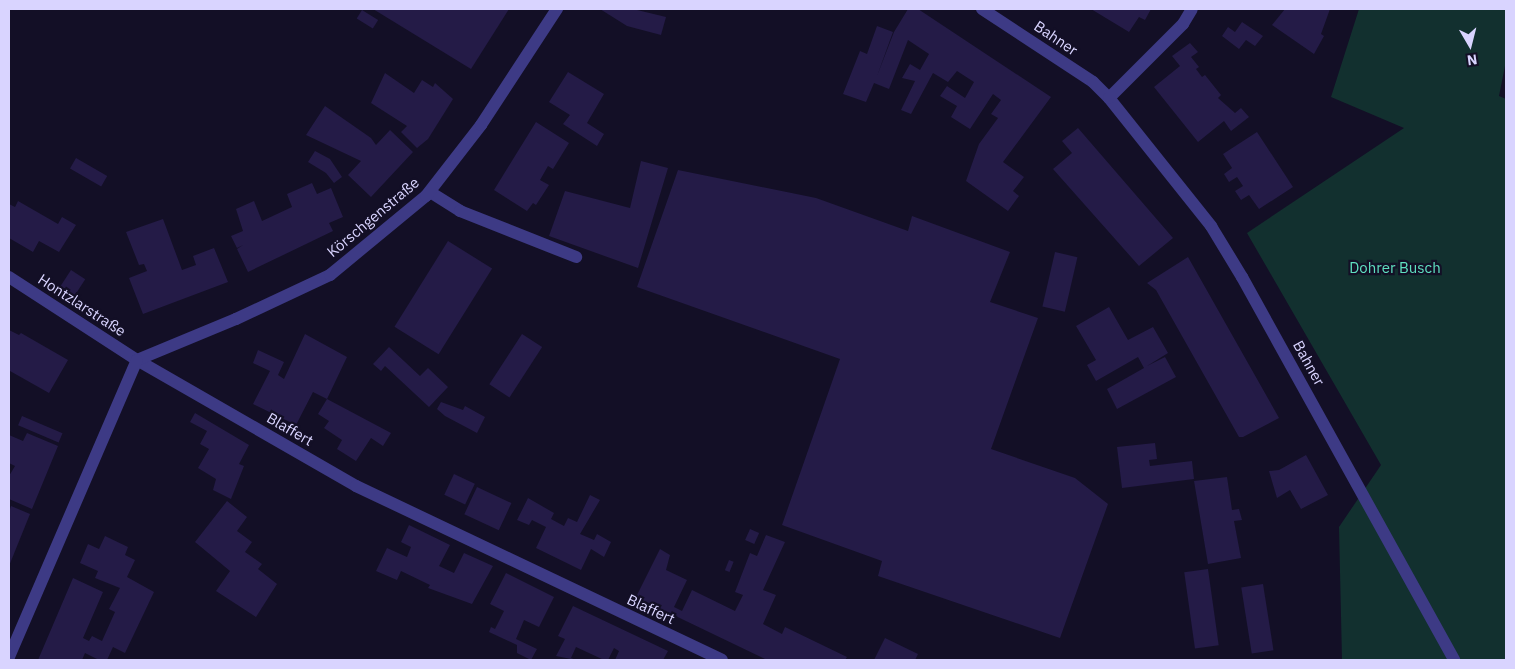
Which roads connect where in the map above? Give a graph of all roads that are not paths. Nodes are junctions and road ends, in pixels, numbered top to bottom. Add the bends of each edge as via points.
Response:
1 (557, 9) edge
2 (982, 9) edge
3 (1192, 9) edge
4 (1110, 98) junction
5 (430, 192) junction
6 (576, 257) dead end
7 (9, 277) edge
8 (136, 360) junction
9 (9, 657) edge
10 (722, 660) edge
11 (1454, 660) edge

1 - 5 street, Körschgenstraße via 481,125
2 - 4 street, Bahner via 1093,82
3 - 4 street via 1183,24
4 - 11 street, Bahner via 1211,226 1242,276
5 - 6 street via 460,211
5 - 8 street, Körschgenstraße via 330,275 236,319
7 - 8 street, Hontzlarstraße
8 - 9 street
8 - 10 street, Blaffert via 356,486

